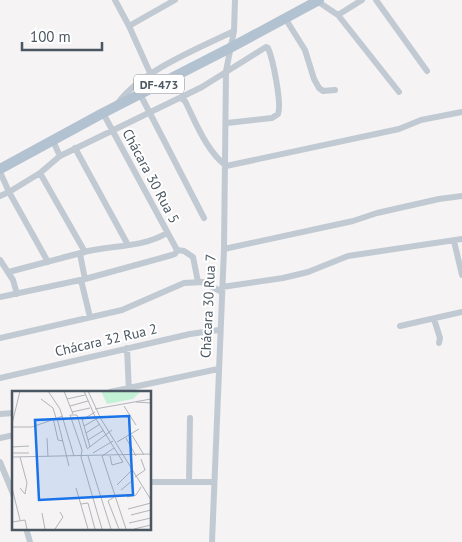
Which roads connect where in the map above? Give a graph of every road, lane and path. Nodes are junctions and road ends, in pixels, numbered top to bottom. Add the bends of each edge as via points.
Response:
1 (115, 0) edge
2 (176, 0) edge
3 (235, 0) edge
4 (318, 0) edge
5 (362, 0) edge
6 (376, 0) edge
7 (338, 15) junction
8 (285, 18) junction
9 (129, 26) junction
10 (234, 31) junction
11 (210, 43) junction
12 (230, 48) junction
13 (216, 55) junction
14 (182, 56) junction
15 (188, 70) junction
16 (226, 71) junction
17 (427, 71) dead end
18 (151, 75) junction
19 (144, 88) junction
20 (335, 90) dead end
21 (399, 92) dead end
22 (181, 98) junction
23 (116, 106) junction
24 (462, 112) edge
25 (103, 113) junction
26 (148, 113) junction
27 (227, 123) junction
28 (113, 130) junction
29 (53, 141) junction
30 (75, 148) junction
31 (60, 156) junction
32 (226, 166) junction
33 (0, 171) edge
34 (40, 173) junction
35 (10, 192) junction
36 (0, 196) edge
37 (462, 196) edge
38 (204, 218) dead end
39 (167, 233) junction
40 (462, 239) edge
41 (454, 241) junction
42 (128, 245) junction
43 (224, 249) junction
44 (177, 250) junction
45 (82, 253) junction
46 (0, 260) edge
47 (48, 262) junction
48 (8, 272) junction
49 (462, 275) edge
50 (83, 279) junction
51 (198, 282) junction
52 (222, 290) junction
53 (17, 294) junction
54 (0, 297) edge
55 (462, 312) edge
56 (90, 317) junction
57 (434, 319) junction
58 (400, 326) dead end
59 (219, 330) junction
60 (0, 338) edge
61 (439, 343) dead end
62 (127, 348) junction
63 (218, 369) junction
64 (0, 378) edge
65 (129, 391) edge
66 (190, 418) dead end
67 (0, 462) edge
68 (151, 482) edge
69 (189, 482) junction
70 (214, 482) junction
71 (12, 491) edge
72 (212, 542) edge

1 - 9 street
2 - 9 street
3 - 10 street, Chácara 30 Rua 7
4 - 7 street
4 - 8 main road, DF-473
5 - 7 street
6 - 17 street
7 - 21 street
8 - 12 main road, DF-473
8 - 20 street via 305,50 318,88
9 - 18 street
10 - 11 street
10 - 12 street, Chácara 30 Rua 7
11 - 13 street
11 - 14 street
12 - 13 main road, DF-473
12 - 16 street, Chácara 30 Rua 7
13 - 15 main road, DF-473
14 - 15 street
14 - 18 street
15 - 19 main road, DF-473
16 - 22 street
16 - 27 street, Chácara 30 Rua 7
16 - 27 street via 268,48 279,106 276,116
18 - 19 street
19 - 23 main road, DF-473
19 - 23 street via 126,93
19 - 26 street
22 - 26 street
22 - 32 street via 212,150
23 - 25 main road, DF-473
24 - 32 street via 422,120 399,129
25 - 28 street, Chácara 30 Rua 5
25 - 29 main road, DF-473
26 - 28 street
26 - 38 street
27 - 32 street, Chácara 30 Rua 7
28 - 30 street
28 - 39 street, Chácara 30 Rua 5
29 - 31 street
29 - 33 main road, DF-473
30 - 31 street
30 - 42 street
31 - 34 street
32 - 43 street, Chácara 30 Rua 7
33 - 35 street
34 - 35 street
34 - 45 street
35 - 36 street
35 - 47 street
37 - 43 street
39 - 42 street
39 - 44 street, Chácara 30 Rua 5
40 - 41 street
41 - 49 street
41 - 52 street via 348,256 318,269
42 - 45 street
43 - 52 street, Chácara 30 Rua 7
44 - 50 street via 175,254
44 - 51 street via 193,257
45 - 47 street
45 - 50 street
46 - 48 street
47 - 48 street
48 - 53 street via 14,280
50 - 53 street
50 - 56 street
51 - 52 street
51 - 56 street via 184,283 122,310
52 - 59 street, Chácara 30 Rua 7
53 - 54 street
55 - 57 street
56 - 60 street
57 - 58 street
57 - 61 street
59 - 62 street, Chácara 32 Rua 2
59 - 63 street, Chácara 30 Rua 7
62 - 64 street, Chácara 32 Rua 2
62 - 65 street
63 - 65 street
63 - 70 street, Chácara 30 Rua 7
66 - 69 street
67 - 71 street
68 - 69 street
69 - 70 street
70 - 72 street, Chácara 30 Rua 7

